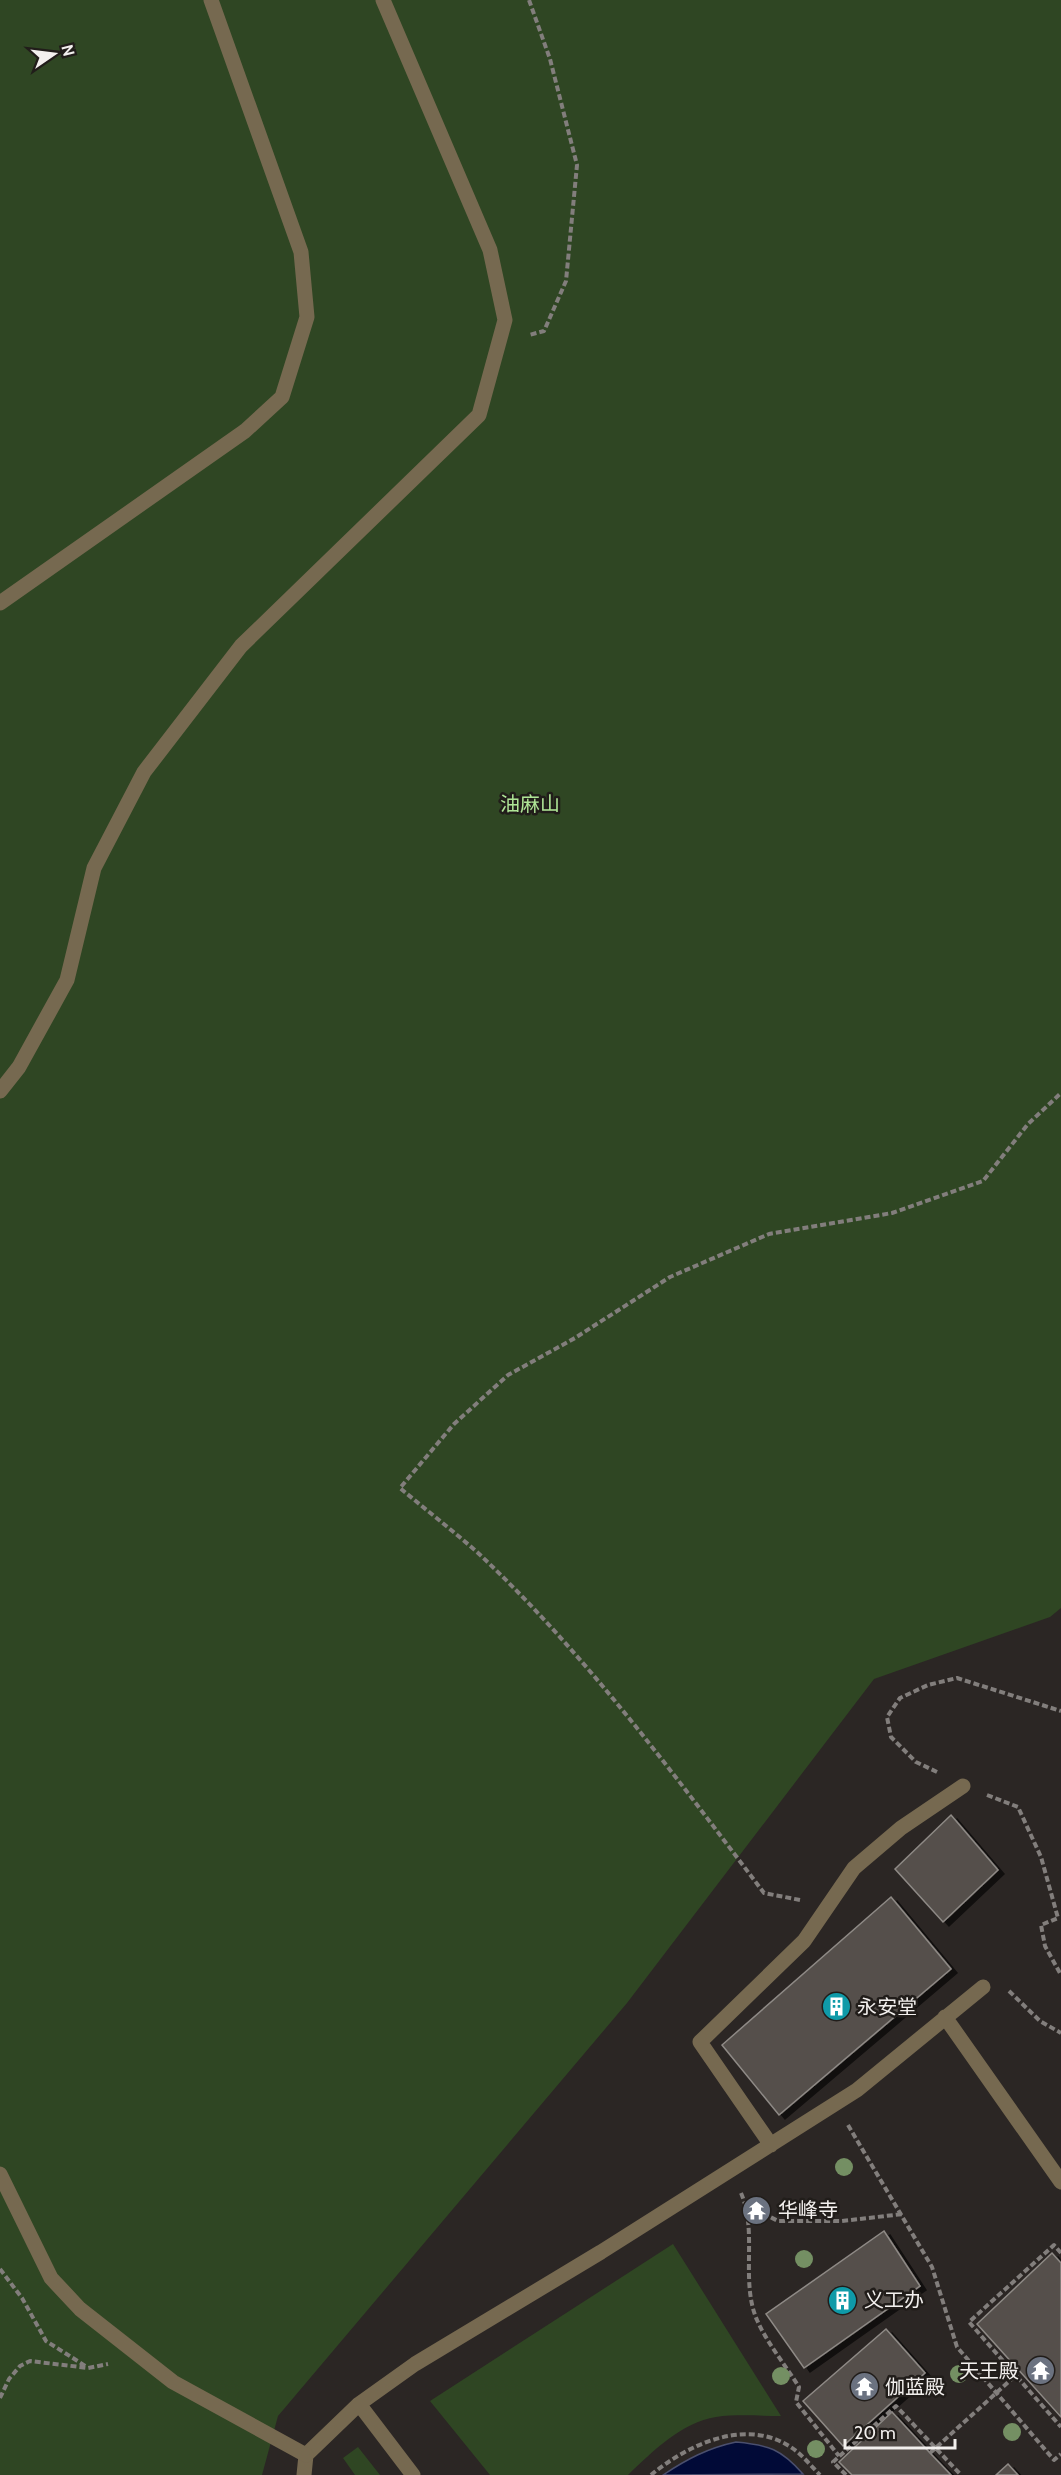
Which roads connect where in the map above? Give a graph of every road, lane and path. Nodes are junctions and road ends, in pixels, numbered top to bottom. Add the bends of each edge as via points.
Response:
1 (211, 0) edge
2 (383, 0) edge
3 (529, 0) edge
4 (499, 342) junction
5 (0, 603) edge
6 (0, 1091) edge
7 (1061, 1093) edge
8 (963, 1786) dead end
9 (828, 1906) junction
10 (983, 1987) joint
11 (945, 2017) junction
12 (1061, 2033) edge
13 (835, 2104) junction
14 (771, 2145) junction
15 (731, 2170) junction
16 (0, 2174) edge
17 (1061, 2182) edge
18 (746, 2205) junction
19 (903, 2214) junction
20 (1061, 2253) edge
21 (0, 2269) edge
22 (1015, 2376) junction
23 (995, 2394) junction
24 (0, 2398) edge
25 (359, 2404) junction
26 (1061, 2427) edge
27 (935, 2448) junction
28 (930, 2453) dead end
29 (1061, 2454) edge
30 (306, 2455) junction
31 (839, 2456) junction
32 (304, 2475) edge
33 (413, 2475) edge
34 (651, 2475) edge
35 (820, 2475) edge
36 (846, 2475) edge
37 (961, 2475) edge

1 - 5 street via 300,252 307,316 282,397 245,430
2 - 4 street via 490,249 505,320
3 - 4 path via 550,59 577,165 566,282 544,331
4 - 6 street via 478,415 241,646 144,772 94,868 67,980 19,1067
7 - 9 path via 1028,1124 983,1181 891,1213 770,1234 670,1276 575,1338 508,1375 454,1424 400,1488 477,1552 566,1644 764,1893
8 - 9 street via 901,1828 854,1868
9 - 14 street via 804,1941 700,2042
10 - 11 street
10 - 12 path via 1002,1987 1015,1994 1040,2021
11 - 13 street
11 - 17 street
13 - 14 street
13 - 19 path
14 - 15 street
15 - 18 path
15 - 25 street via 415,2364
16 - 30 street via 51,2278 80,2309 173,2382
18 - 19 path via 778,2221 842,2221
18 - 31 path via 748,2271 757,2320 799,2387 796,2402
19 - 23 path via 932,2267 957,2347
20 - 22 path via 1054,2245 969,2322
21 - 24 path via 22,2298 46,2342 88,2368 30,2361 9,2379
22 - 23 path
22 - 26 path
23 - 27 path
23 - 29 path via 1054,2460
25 - 30 street
25 - 33 street
27 - 28 path
27 - 31 path via 896,2406
27 - 37 path
30 - 32 street
31 - 36 path via 833,2462
34 - 35 path via 705,2441 745,2435 776,2439 791,2447

